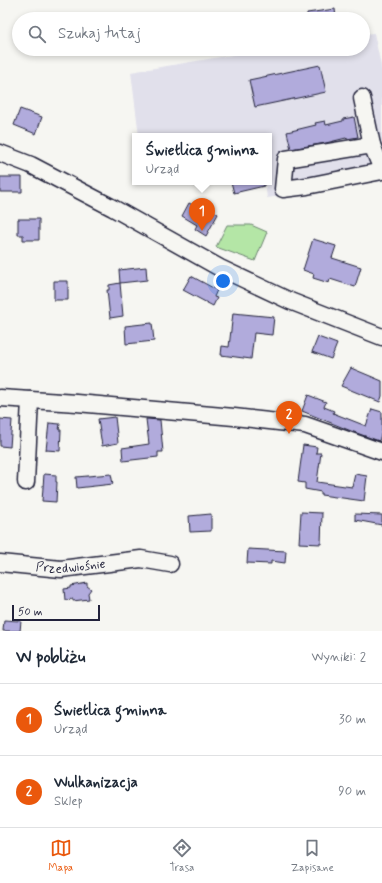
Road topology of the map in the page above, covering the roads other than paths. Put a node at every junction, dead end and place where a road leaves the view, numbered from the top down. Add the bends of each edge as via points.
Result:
1 (362, 98) dead end
2 (372, 145) junction
3 (0, 153) edge
4 (382, 171) edge
5 (382, 337) edge
6 (0, 398) edge
7 (30, 400) junction
8 (382, 452) edge
9 (26, 482) dead end
10 (0, 564) edge
11 (170, 564) dead end

1 - 2 street
2 - 4 street
2 - 4 street via 286,159 283,189
3 - 5 street via 31,165 220,268 290,301
6 - 7 street
7 - 8 street via 218,415 305,425
7 - 9 street
10 - 11 street, Przedwiośnie via 61,569 141,559

